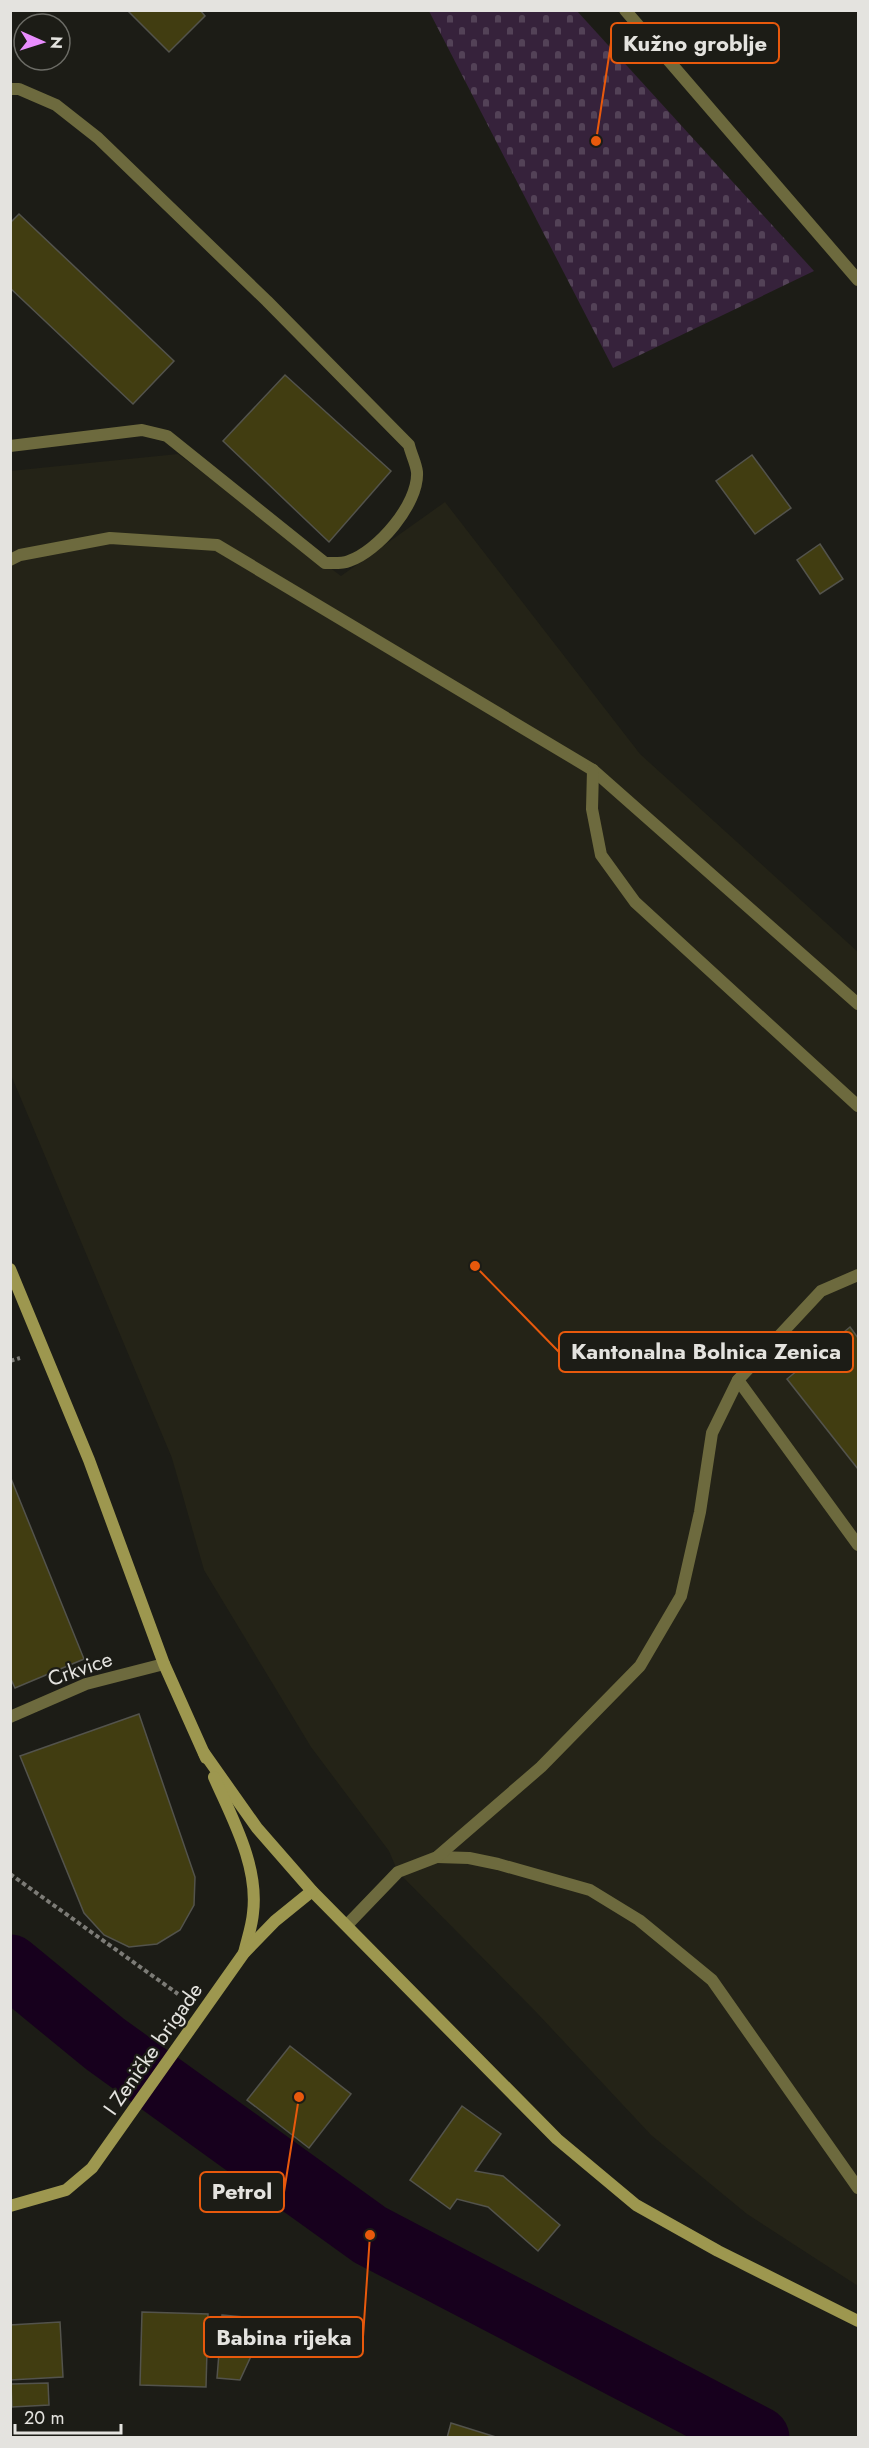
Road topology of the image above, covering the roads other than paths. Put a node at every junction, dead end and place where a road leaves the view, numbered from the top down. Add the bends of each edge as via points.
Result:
1 (625, 10) edge
2 (10, 89) edge
3 (858, 280) edge
4 (10, 446) edge
5 (10, 560) edge
6 (593, 770) junction
7 (858, 1004) edge
8 (858, 1106) edge
9 (10, 1269) edge
10 (858, 1275) edge
11 (738, 1380) junction
12 (858, 1545) edge
13 (164, 1664) junction
14 (10, 1717) edge
15 (204, 1753) junction
16 (437, 1857) junction
17 (312, 1891) junction
18 (347, 1925) junction
19 (244, 1953) junction
20 (858, 2188) edge
21 (10, 2206) edge
22 (858, 2321) edge

1 - 3 street
2 - 4 street via 56,105 98,138 409,445 417,473 411,500 380,539 348,562 325,563 167,436 142,430
5 - 6 street via 110,538 217,545
6 - 7 street
6 - 8 street via 592,809 601,855 635,902
9 - 13 main road via 89,1460
10 - 11 street via 821,1292
11 - 12 street
11 - 16 street via 712,1433 681,1596 640,1666 541,1767
13 - 14 street, Crkvice via 86,1684
13 - 15 main road
15 - 17 main road via 257,1828
15 - 19 main road via 240,1837 254,1886 254,1913
16 - 18 street via 398,1872
16 - 20 street via 498,1864 590,1890 639,1920 712,1980
17 - 18 main road
17 - 19 main road, I Zeničke brigade via 275,1920
18 - 22 main road via 557,2139 636,2205
19 - 21 main road, I Zeničke brigade via 92,2168 66,2190

